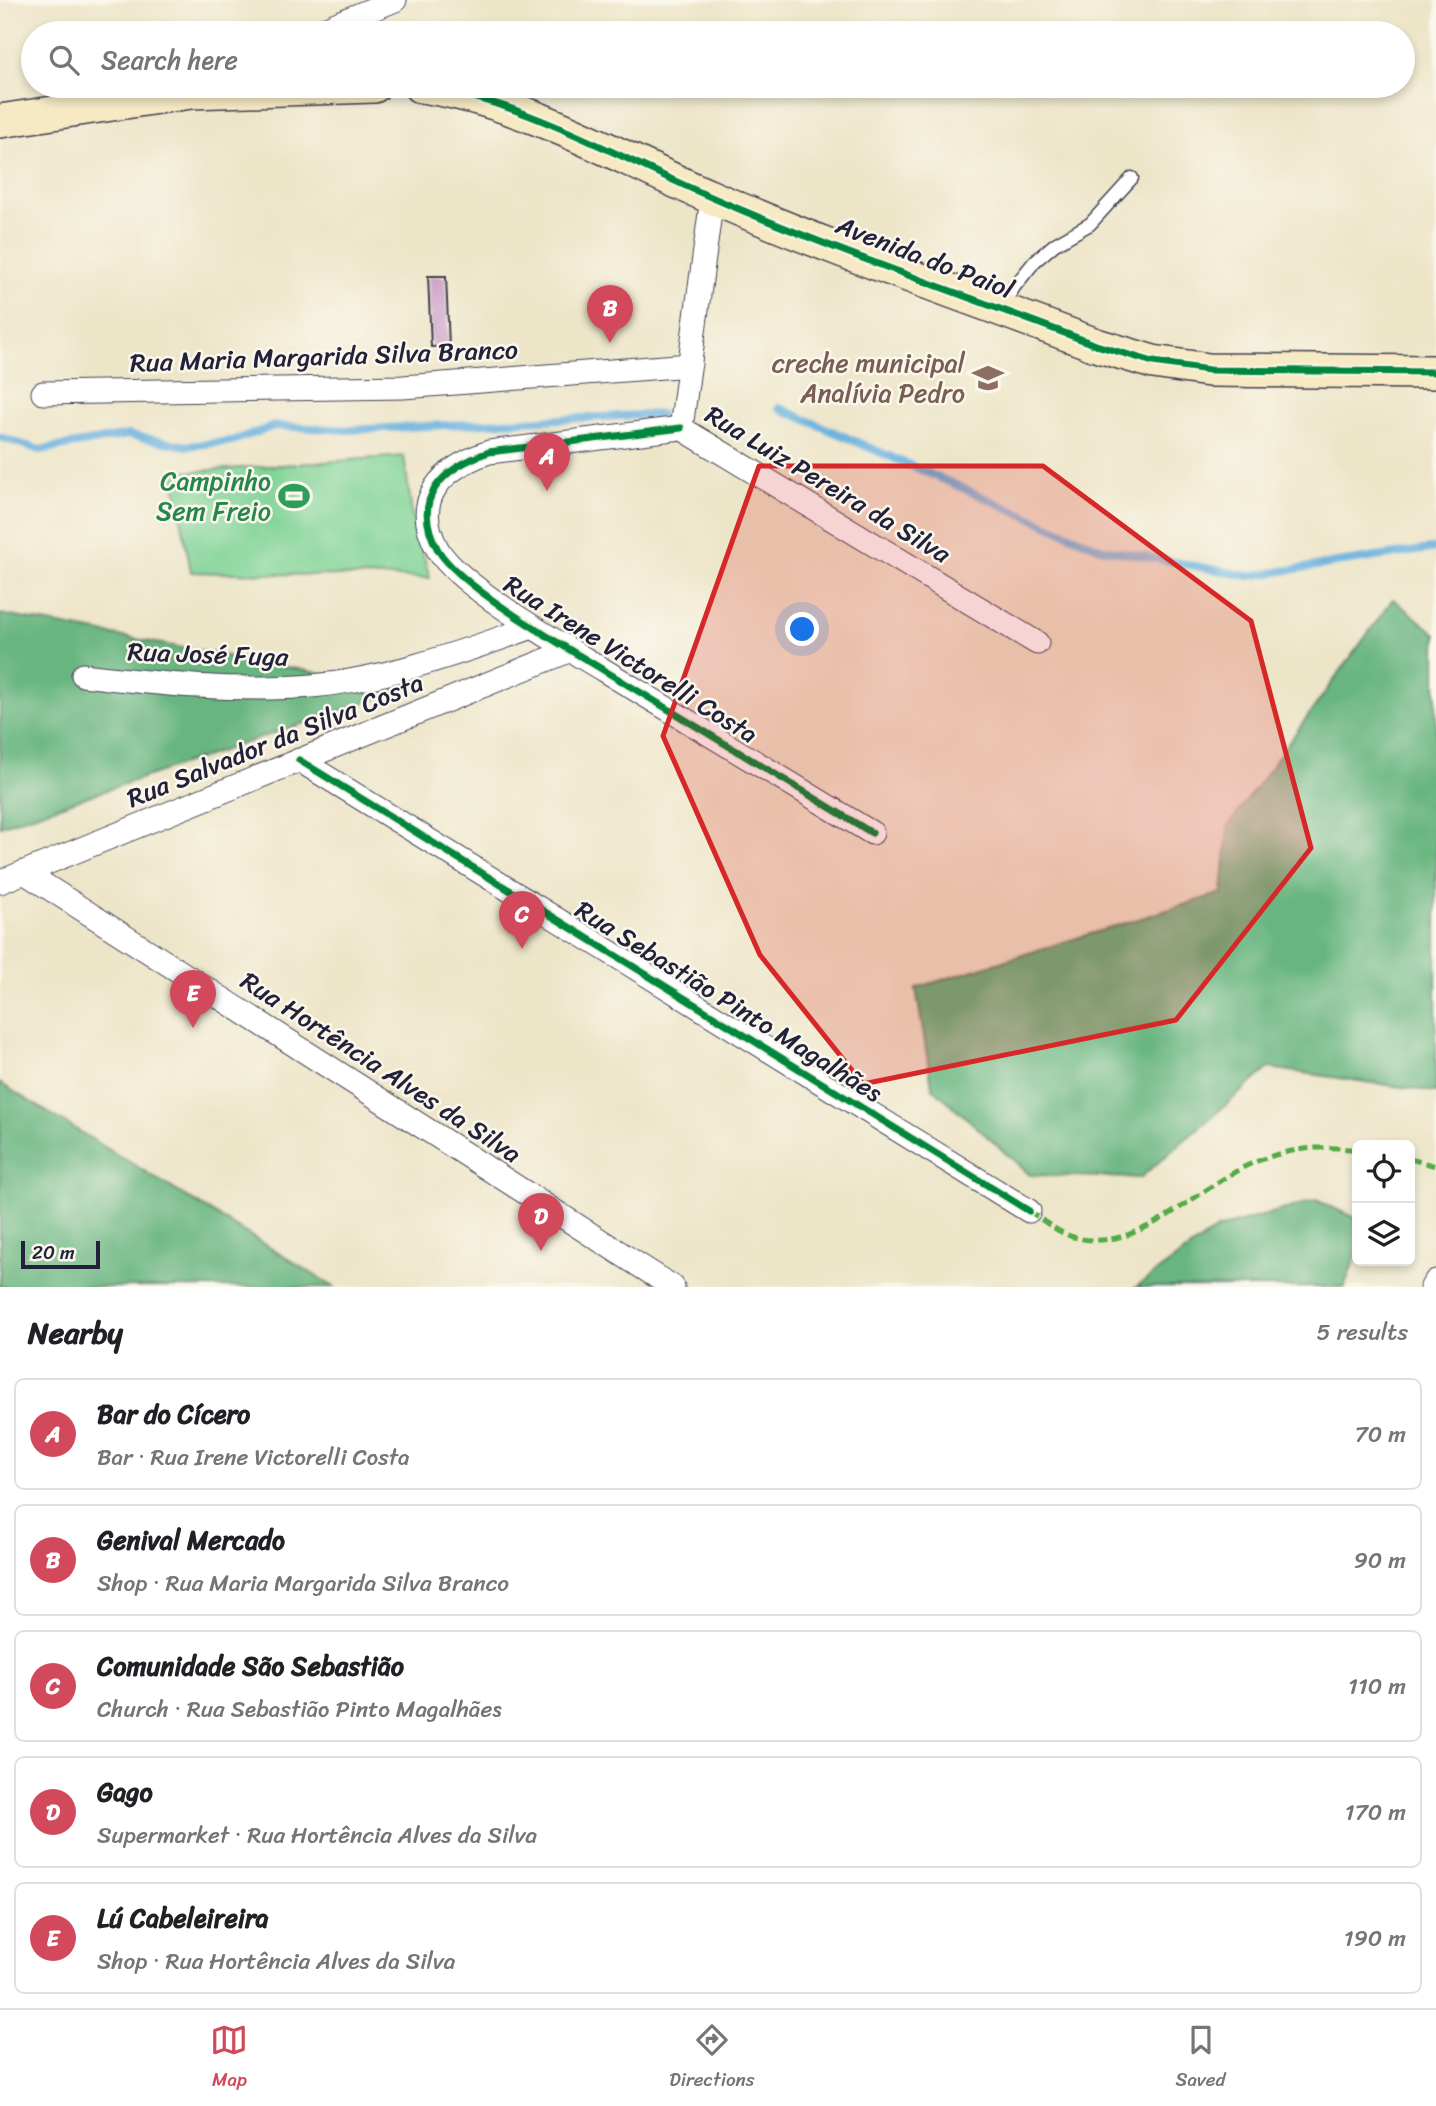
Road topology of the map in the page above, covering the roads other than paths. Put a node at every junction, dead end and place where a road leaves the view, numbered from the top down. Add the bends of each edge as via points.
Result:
1 (395, 0) edge
2 (343, 21) edge
3 (142, 98) edge
4 (479, 98) edge
5 (0, 121) edge
6 (1132, 178) dead end
7 (712, 198) junction
8 (1002, 309) junction
9 (690, 365) junction
10 (1436, 372) edge
11 (43, 393) dead end
12 (681, 428) junction
13 (533, 627) junction
14 (1037, 643) dead end
15 (571, 650) junction
16 (83, 675) dead end
17 (299, 760) junction
18 (872, 833) dead end
19 (24, 872) junction
20 (0, 882) edge
21 (1028, 1211) dead end
22 (1436, 1281) edge
23 (673, 1287) edge
24 (1432, 1287) edge

1 - 2 street
3 - 5 street
4 - 7 street, Avenida do Paiol
6 - 8 lane via 1090,224 1055,243 1035,261
7 - 8 street, Avenida do Paiol
7 - 9 street, Rua Luiz Pereira da Silva
8 - 10 street, Avenida do Paiol via 1153,362 1209,370
9 - 11 street, Rua Maria Margarida Silva Branco via 403,387
9 - 12 street, Rua Luiz Pereira da Silva
12 - 13 street, Rua Irene Victorelli Costa via 489,452 463,461 445,474 430,494 428,519 440,552 454,569
12 - 14 street, Rua Luiz Pereira da Silva
13 - 15 street, Rua Irene Victorelli Costa
13 - 16 street, Rua José Fuga via 426,665 314,685 230,688
15 - 17 street, Rua Salvador da Silva Costa
15 - 18 street, Rua Irene Victorelli Costa
17 - 19 street, Rua Salvador da Silva Costa
17 - 21 street, Rua Sebastião Pinto Magalhães
19 - 20 street, Rua Salvador da Silva Costa
19 - 23 street, Rua Hortência Alves da Silva
22 - 24 street

